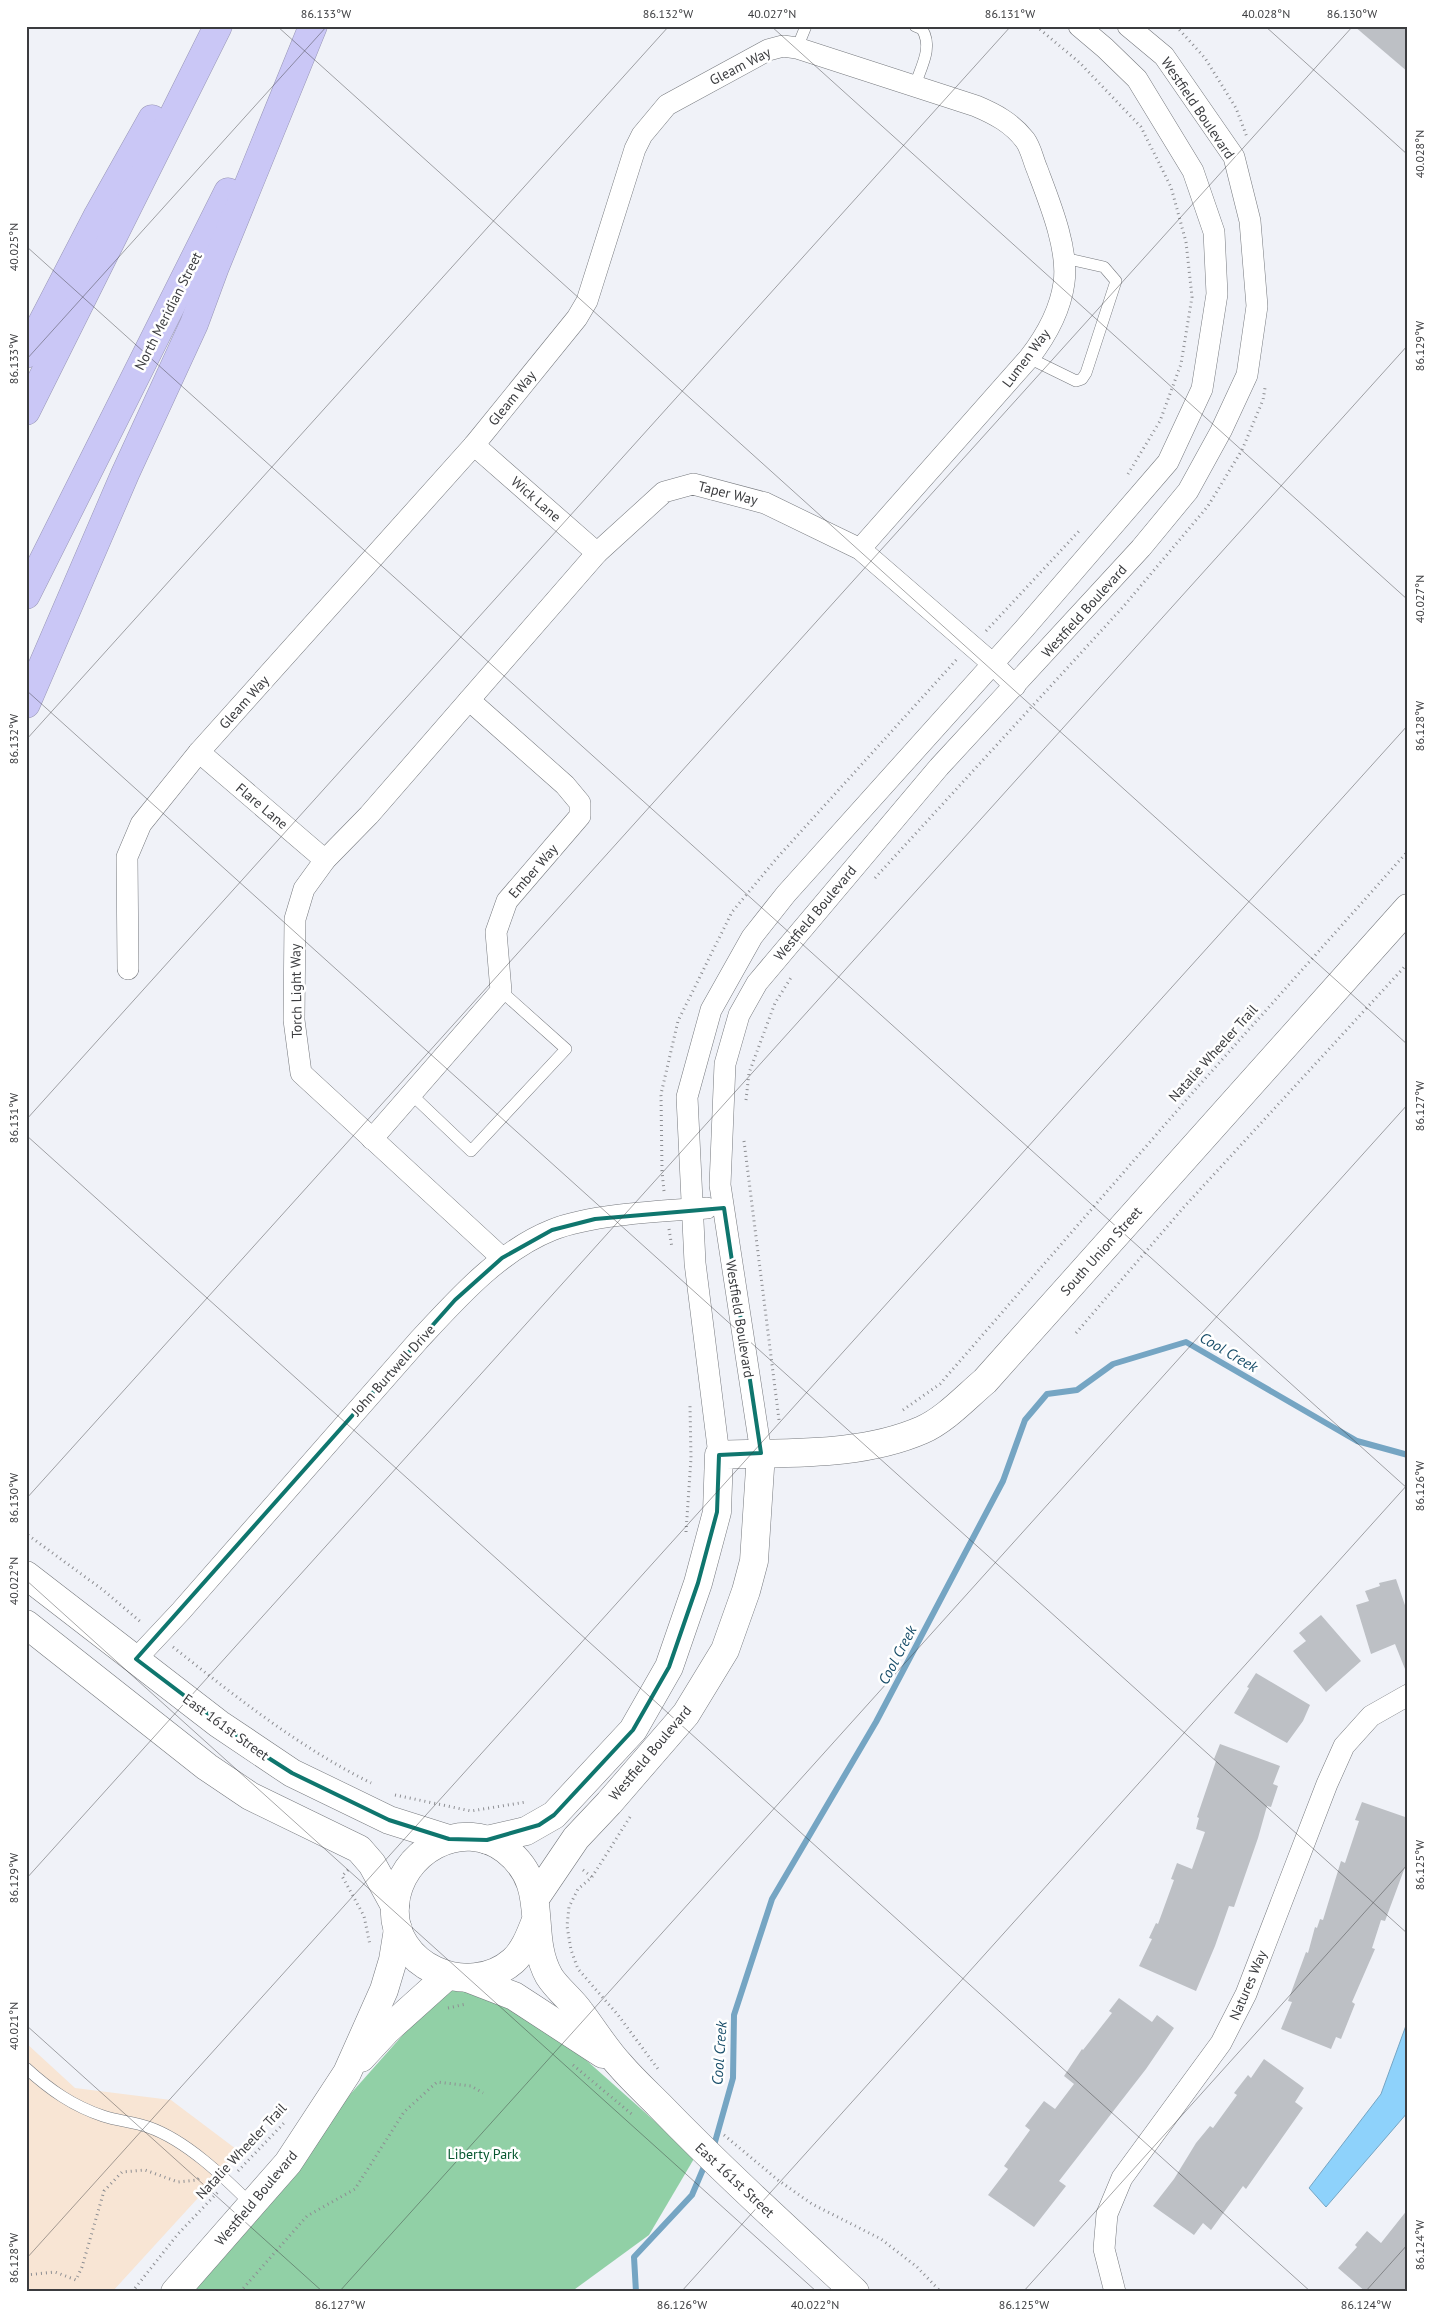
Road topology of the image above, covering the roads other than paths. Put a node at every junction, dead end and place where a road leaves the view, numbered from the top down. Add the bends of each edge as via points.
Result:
1 (205, 26) edge
2 (218, 26) edge
3 (312, 26) edge
4 (806, 26) edge
5 (914, 26) edge
6 (1079, 26) edge
7 (1128, 26) edge
8 (797, 48) junction
9 (916, 85) junction
10 (1013, 126) joint
11 (1064, 258) junction
12 (26, 354) edge
13 (1029, 358) junction
14 (26, 410) edge
15 (474, 445) junction
16 (860, 549) junction
17 (597, 553) junction
18 (26, 595) edge
19 (993, 664) junction
20 (1015, 686) junction
21 (469, 700) junction
22 (26, 704) edge
23 (199, 752) junction
24 (325, 860) junction
25 (1404, 919) edge
26 (128, 969) dead end
27 (501, 991) junction
28 (411, 1094) junction
29 (372, 1139) junction
30 (724, 1208) junction
31 (692, 1209) junction
32 (502, 1258) junction
33 (770, 1453) junction
34 (719, 1455) junction
35 (26, 1575) edge
36 (26, 1624) edge
37 (136, 1659) junction
38 (1408, 1695) edge
39 (449, 1839) junction
40 (487, 1840) junction
41 (536, 1909) junction
42 (396, 1918) junction
43 (464, 1986) junction
44 (619, 2064) junction
45 (26, 2068) edge
46 (347, 2073) junction
47 (252, 2205) junction
48 (1108, 2289) edge
49 (175, 2292) edge
50 (855, 2292) edge

1 - 12 highway via 98,215
2 - 14 highway
3 - 18 highway, North Meridian Street
3 - 22 highway via 194,324
4 - 8 lane
5 - 9 lane via 922,28 928,47
6 - 19 street, Westfield Boulevard via 1137,79 1193,171 1214,232 1218,294 1202,389 1168,462
7 - 20 street, Westfield Boulevard via 1164,56 1234,157 1250,221 1257,306 1247,375 1188,491
8 - 9 street, Gleam Way
8 - 15 street, Gleam Way via 784,46 768,50 667,104 653,119 635,149 587,301 577,318
9 - 10 street, Gleam Way via 998,115
10 - 11 street, Lumen Way via 1030,150
11 - 13 street, Lumen Way via 1064,283 1058,308 1047,334
11 - 13 lane via 1104,267 1116,281 1086,373 1076,381
13 - 16 street, Lumen Way
15 - 17 street, Wick Lane
15 - 23 street, Gleam Way
16 - 17 street, Taper Way via 765,503 693,484 664,492
16 - 19 street, Taper Way
17 - 21 street, Taper Way
19 - 20 street, Taper Way
19 - 31 street, Westfield Boulevard via 786,894 752,937 711,1010 687,1097
20 - 30 street, Westfield Boulevard via 939,766 756,983 739,1015 725,1064 720,1185
21 - 24 street, Torch Light Way via 369,815
21 - 27 street, Ember Way via 565,785 580,803 580,816 507,901 496,932
23 - 24 street, Flare Lane
23 - 26 street, Gleam Way via 141,824 126,857
24 - 29 street, Torch Light Way via 304,889 295,919 294,1020 300,1073
25 - 33 street, South Union Street via 985,1381 924,1430 883,1443
27 - 28 street
27 - 28 lane via 566,1049 471,1151
28 - 29 street
29 - 32 street, Torch Light Way
30 - 31 street, John Burtwell Drive
30 - 33 street, Westfield Boulevard
31 - 32 street, John Burtwell Drive via 596,1219 552,1230
31 - 34 street, Westfield Boulevard via 695,1263
32 - 37 street, John Burtwell Drive via 455,1300
33 - 34 street, South Union Street
33 - 41 street, Westfield Boulevard via 754,1561 725,1650 686,1714 576,1838
34 - 40 street, Westfield Boulevard via 717,1512 698,1583 669,1667 633,1730 554,1815 526,1831
35 - 37 street, East 161st Street
36 - 42 street via 207,1768 250,1796 359,1849 372,1864
37 - 39 street, East 161st Street via 219,1724 292,1773 389,1820
38 - 48 street, Natures Way via 1371,1716 1344,1746 1246,1994 1226,2035 1122,2178 1107,2214 1104,2249
39 - 40 street
39 - 42 street via 428,1848 410,1863 399,1884
40 - 41 street via 505,1849 519,1862 530,1878
41 - 43 street via 528,1943 513,1961
41 - 44 street, East 161st Street via 543,1962 550,1977
42 - 43 street via 409,1950 426,1967
42 - 46 street, Westfield Boulevard via 393,1960 384,1990
43 - 44 street, East 161st Street via 514,1996
43 - 46 street, Westfield Boulevard via 387,2030
44 - 50 street, East 161st Street via 693,2140
45 - 47 lane via 52,2092 76,2105 104,2117 149,2127 181,2144 228,2181
46 - 47 street, Westfield Boulevard via 288,2163
47 - 49 street, Westfield Boulevard

